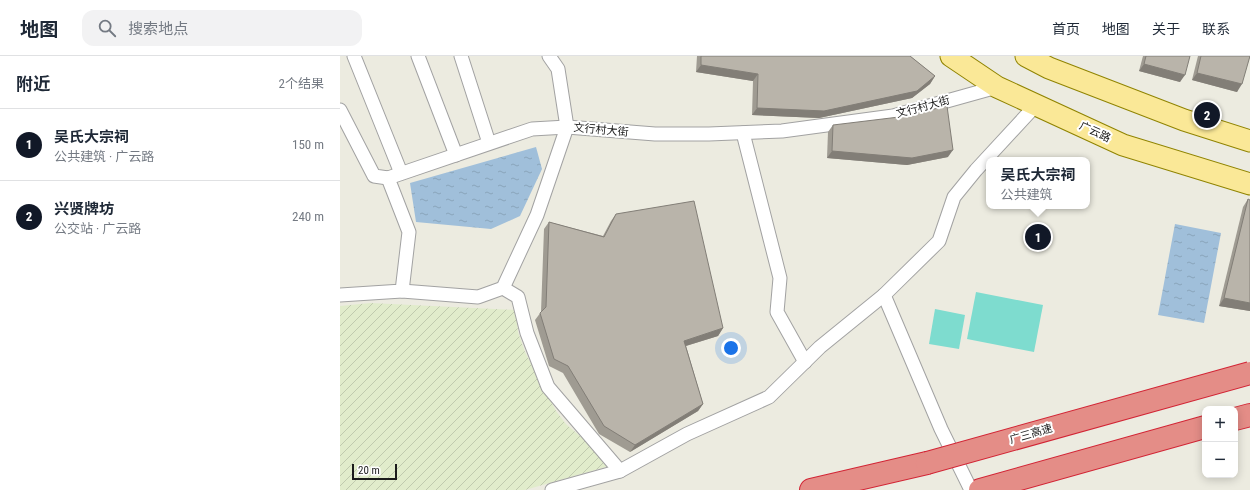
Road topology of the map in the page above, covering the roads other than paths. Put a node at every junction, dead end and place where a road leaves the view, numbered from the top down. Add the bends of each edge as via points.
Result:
1 (354, 56) edge
2 (418, 56) edge
3 (461, 56) edge
4 (549, 56) edge
5 (951, 56) edge
6 (1026, 56) edge
7 (997, 87) junction
8 (1036, 105) junction
9 (340, 110) edge
10 (567, 127) junction
11 (743, 133) junction
12 (1250, 140) edge
13 (489, 143) junction
14 (456, 155) junction
15 (988, 157) edge
16 (986, 159) edge
17 (401, 173) junction
18 (388, 178) junction
19 (1250, 184) edge
20 (503, 288) junction
21 (402, 291) junction
22 (340, 295) edge
23 (884, 295) junction
24 (805, 362) junction
25 (1250, 373) edge
26 (1250, 415) edge
27 (1238, 418) edge
28 (1202, 428) edge
29 (620, 471) junction
30 (552, 490) edge
31 (811, 490) edge
32 (970, 490) edge
33 (980, 490) edge

1 - 17 street
2 - 14 street
3 - 13 street
4 - 10 street via 558,69
5 - 7 main road, 广云路
6 - 12 main road via 1049,68 1184,120
7 - 8 main road, 广云路
7 - 11 street, 文行村大街 via 893,116 782,131
8 - 15 street
8 - 19 main road, 广云路 via 1123,145
9 - 18 street via 374,176
10 - 11 street, 文行村大街 via 655,134
10 - 13 street, 文行村大街 via 532,129
10 - 20 street via 538,215
11 - 24 street via 780,278 777,312
13 - 14 street, 文行村大街
14 - 17 street, 文行村大街
16 - 23 street via 954,197 939,241
17 - 18 street, 文行村大街
18 - 21 street via 409,232
20 - 21 street via 478,297
20 - 29 street via 518,297 527,333 548,387
21 - 22 street
23 - 24 street
23 - 32 street
24 - 29 street via 769,397 686,434
25 - 31 highway, 广三高速, bridge via 927,463
26 - 27 highway
28 - 33 highway
29 - 30 street

